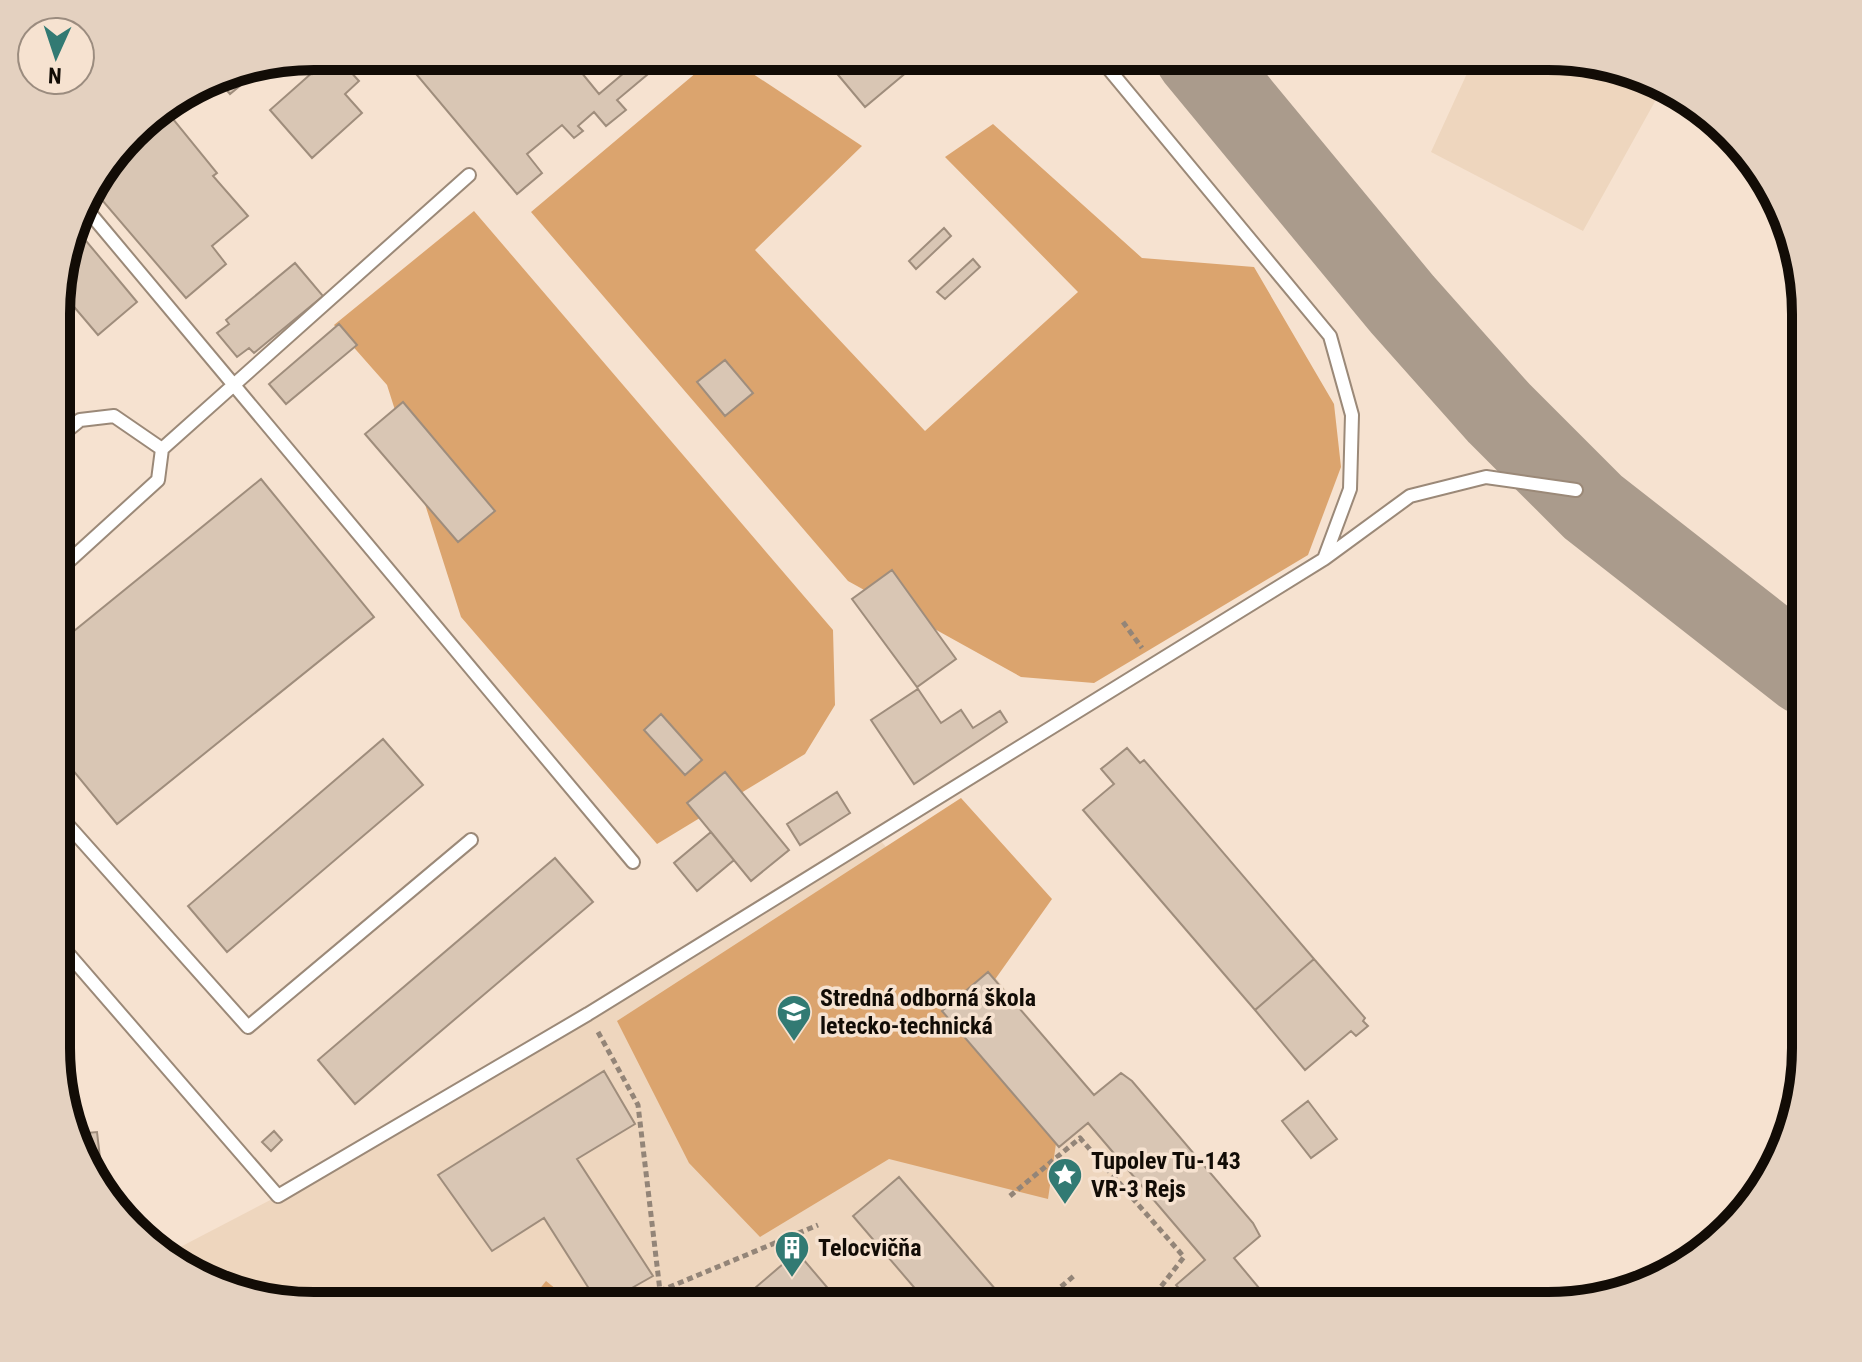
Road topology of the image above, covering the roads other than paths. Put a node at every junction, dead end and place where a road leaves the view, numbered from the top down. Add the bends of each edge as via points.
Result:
1 (1110, 71) edge
2 (469, 175) dead end
3 (92, 215) edge
4 (234, 387) junction
5 (70, 428) edge
6 (162, 449) junction
7 (1576, 490) dead end
8 (1324, 559) junction
9 (70, 560) edge
10 (71, 828) edge
11 (471, 840) dead end
12 (633, 862) dead end
13 (71, 957) edge

1 - 8 lane via 1330,336 1352,415 1350,489
2 - 4 lane
3 - 4 lane
4 - 6 lane
4 - 12 lane
5 - 6 lane via 80,420 114,416
6 - 9 lane via 158,480
7 - 8 lane via 1486,477 1410,496
8 - 13 lane via 588,1014 278,1196
10 - 11 lane via 248,1027

